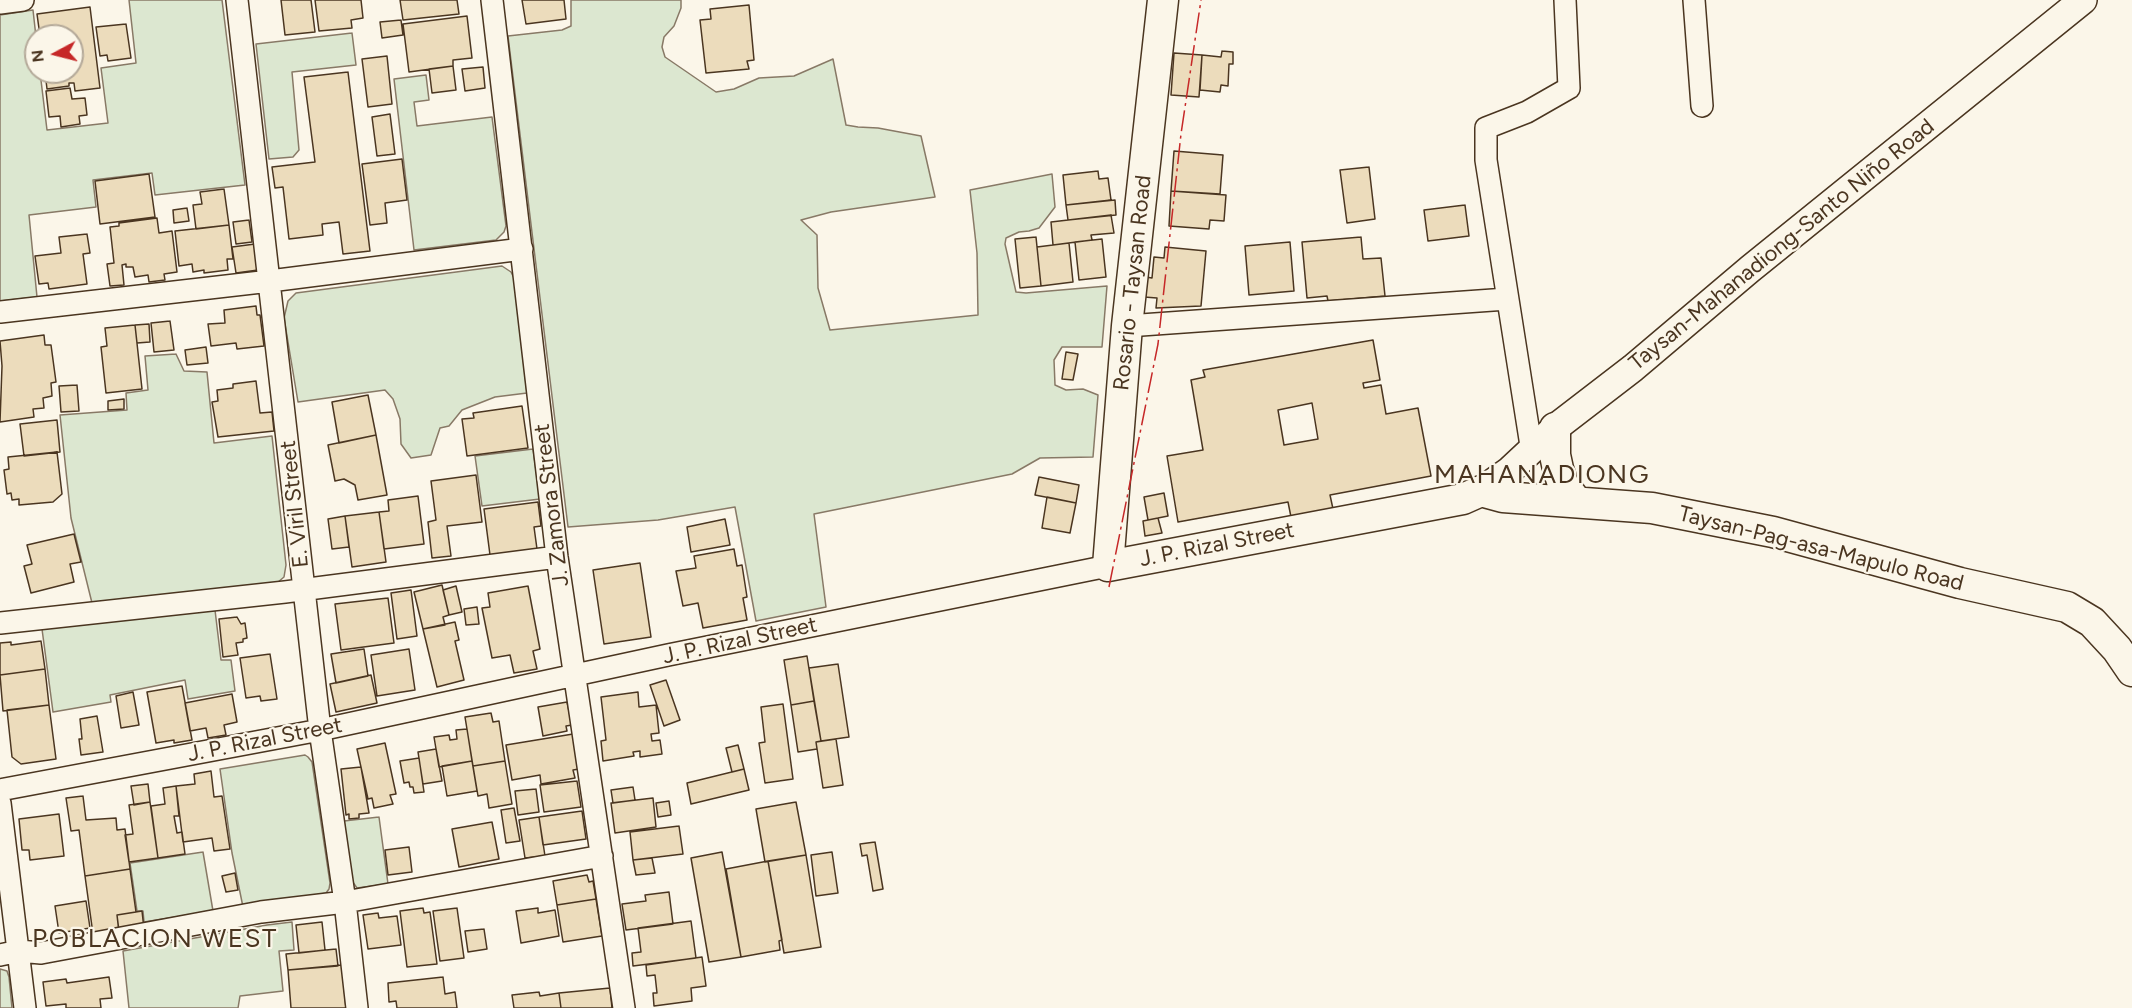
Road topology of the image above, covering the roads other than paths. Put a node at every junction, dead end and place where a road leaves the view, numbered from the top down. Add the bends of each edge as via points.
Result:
1 (23, 0) edge
2 (237, 0) edge
3 (492, 0) edge
4 (1163, 0) edge
5 (1565, 0) edge
6 (1694, 0) edge
7 (2083, 0) edge
8 (0, 3) edge
9 (1702, 106) dead end
10 (522, 249) junction
11 (270, 281) junction
12 (1507, 299) junction
13 (0, 312) edge
14 (1127, 326) junction
15 (1555, 428) junction
16 (1532, 452) junction
17 (1481, 492) junction
18 (1576, 501) junction
19 (557, 557) junction
20 (1108, 566) junction
21 (305, 590) junction
22 (0, 623) edge
23 (2132, 671) edge
24 (574, 676) junction
25 (320, 730) junction
26 (0, 790) edge
27 (0, 803) edge
28 (602, 856) junction
29 (345, 902) junction
30 (9, 953) edge
31 (25, 1008) edge
32 (357, 1008) edge
33 (624, 1008) edge

1 - 8 street
2 - 11 street, E. Viril Street
3 - 10 street, J. Zamora Street
4 - 14 main road, Rosario - Taysan Road
5 - 12 street via 1569,88 1527,112 1486,128 1486,160
6 - 9 street
7 - 15 street, Taysan-Mahanadiong-Santo Niño Road
10 - 11 street
10 - 19 street, J. Zamora Street
11 - 13 street
11 - 21 street, E. Viril Street
12 - 14 street
12 - 16 street
14 - 20 main road, Rosario - Taysan Road
15 - 16 street, Taysan-Mahanadiong-Santo Niño Road
15 - 18 main road via 1558,469
16 - 17 street, Taysan-Mahanadiong-Santo Niño Road
17 - 18 main road, Taysan-Pag-asa-Mapulo Road
17 - 20 main road, J. P. Rizal Street via 1463,499
18 - 23 main road, Taysan-Pag-asa-Mapulo Road via 1652,508 1773,532 1960,583 2067,607 2092,622
19 - 21 street
19 - 24 street, J. Zamora Street
20 - 24 street, J. P. Rizal Street
21 - 22 street
21 - 25 street, E. Viril Street
24 - 25 street, J. P. Rizal Street
24 - 28 street, J. Zamora Street
25 - 26 street, J. P. Rizal Street
25 - 29 street, E. Viril Street
27 - 30 street
28 - 29 street
28 - 33 street, J. Zamora Street
29 - 30 street via 261,912 41,952
29 - 32 street, E. Viril Street
30 - 31 street

